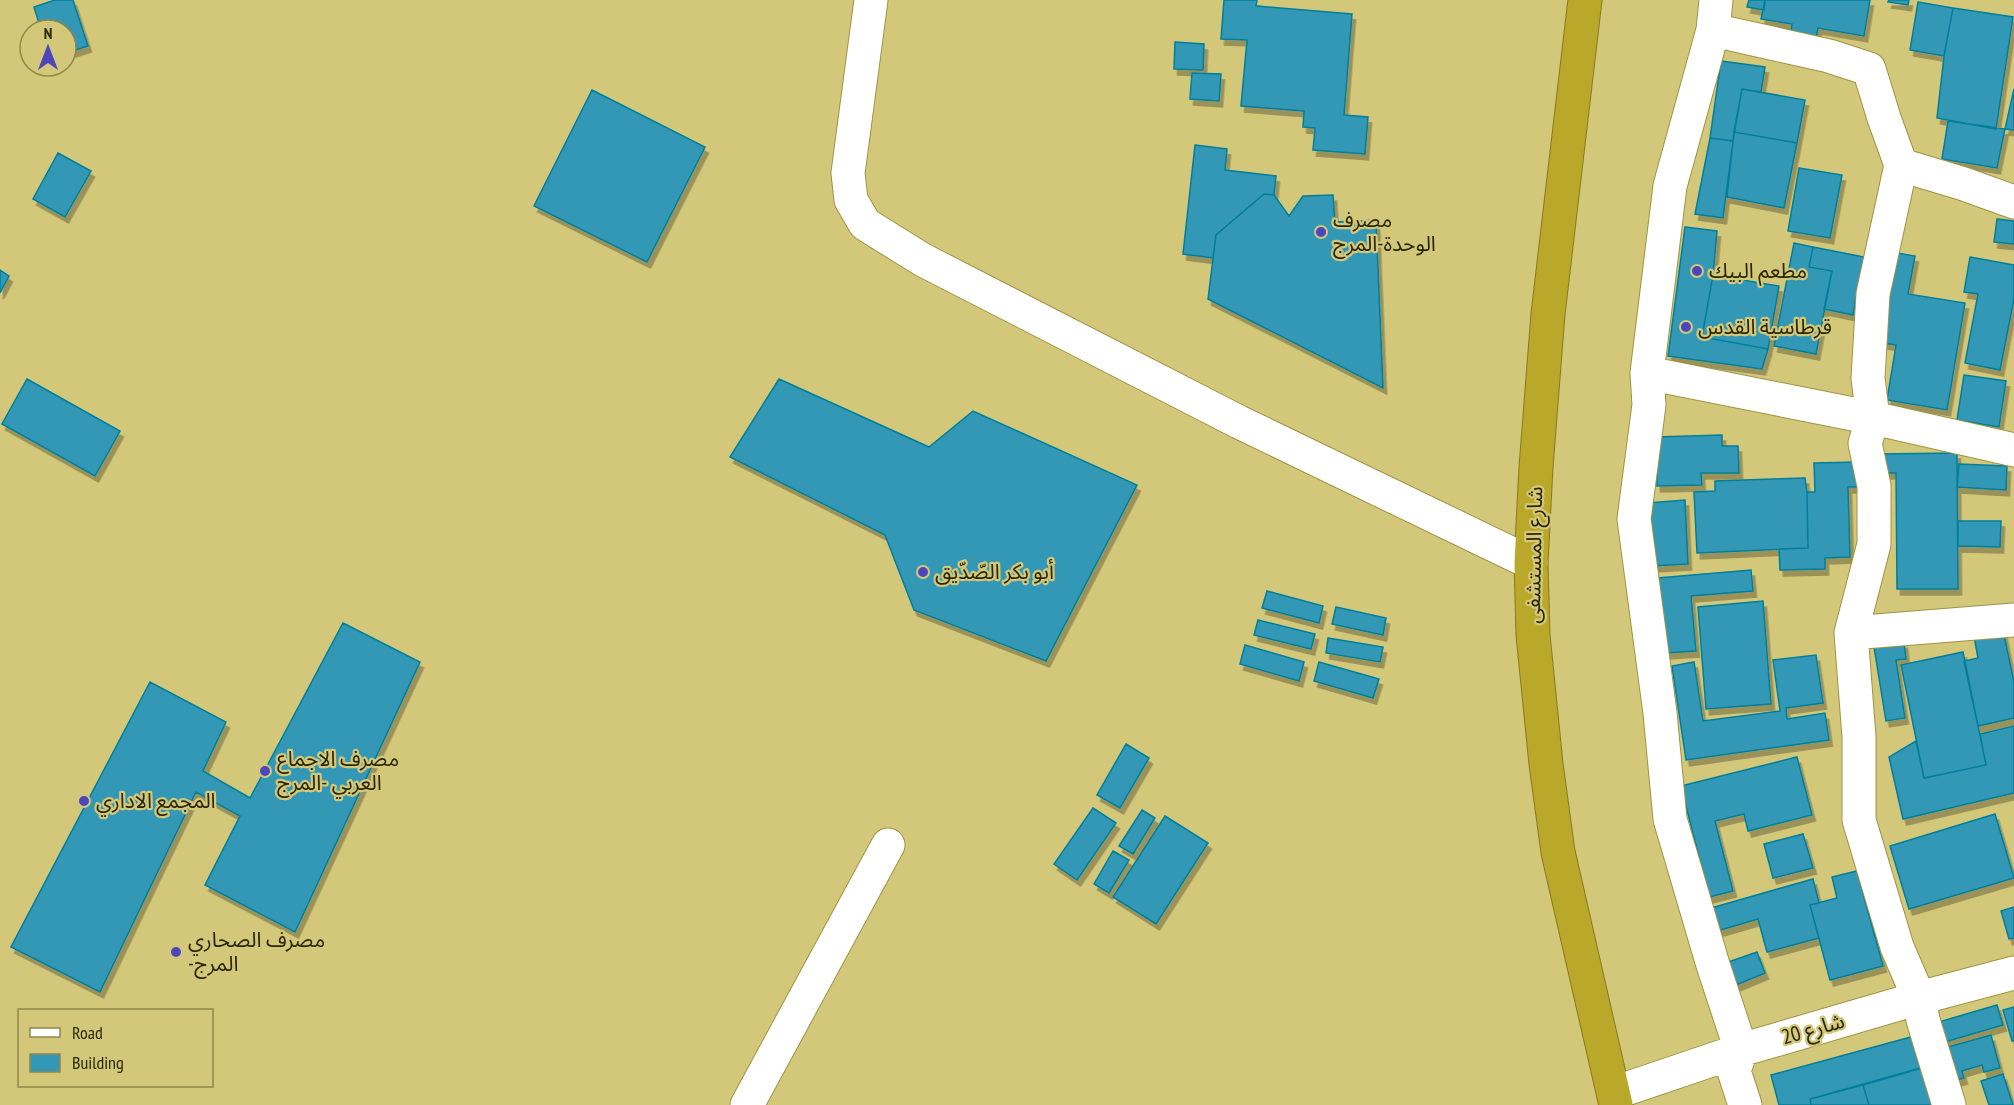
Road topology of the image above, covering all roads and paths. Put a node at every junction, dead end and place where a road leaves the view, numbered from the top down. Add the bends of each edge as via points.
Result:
1 (871, 0) edge
2 (1585, 0) edge
3 (1715, 15) edge
4 (1901, 165) junction
5 (2014, 202) edge
6 (1647, 373) junction
7 (1873, 418) junction
8 (2014, 450) edge
9 (1531, 563) junction
10 (2014, 620) edge
11 (1851, 633) junction
12 (888, 845) dead end
13 (2014, 973) edge
14 (1918, 998) junction
15 (1741, 1050) junction
16 (1615, 1099) edge
17 (747, 1105) edge
18 (1745, 1105) edge
19 (1949, 1105) edge

1 - 9 street via 848,173 850,200 865,224 923,260 1228,416
2 - 9 highway, شارع المستشفى via 1548,315
3 - 4 street via 1869,69
3 - 6 street via 1670,186
4 - 5 street
4 - 7 street via 1873,294 1868,378
6 - 7 street
6 - 15 street via 1649,405 1634,519 1670,819
7 - 8 street
7 - 11 street via 1865,442 1874,486 1874,544
9 - 16 highway, شارع المستشفى via 1534,647 1558,852
10 - 11 street
11 - 14 street via 1859,737 1859,820 1897,947
12 - 17 street
13 - 14 street, شارع 20
14 - 15 street, شارع 20
14 - 19 street
15 - 16 street, شارع 20
15 - 18 street via 1734,1071

